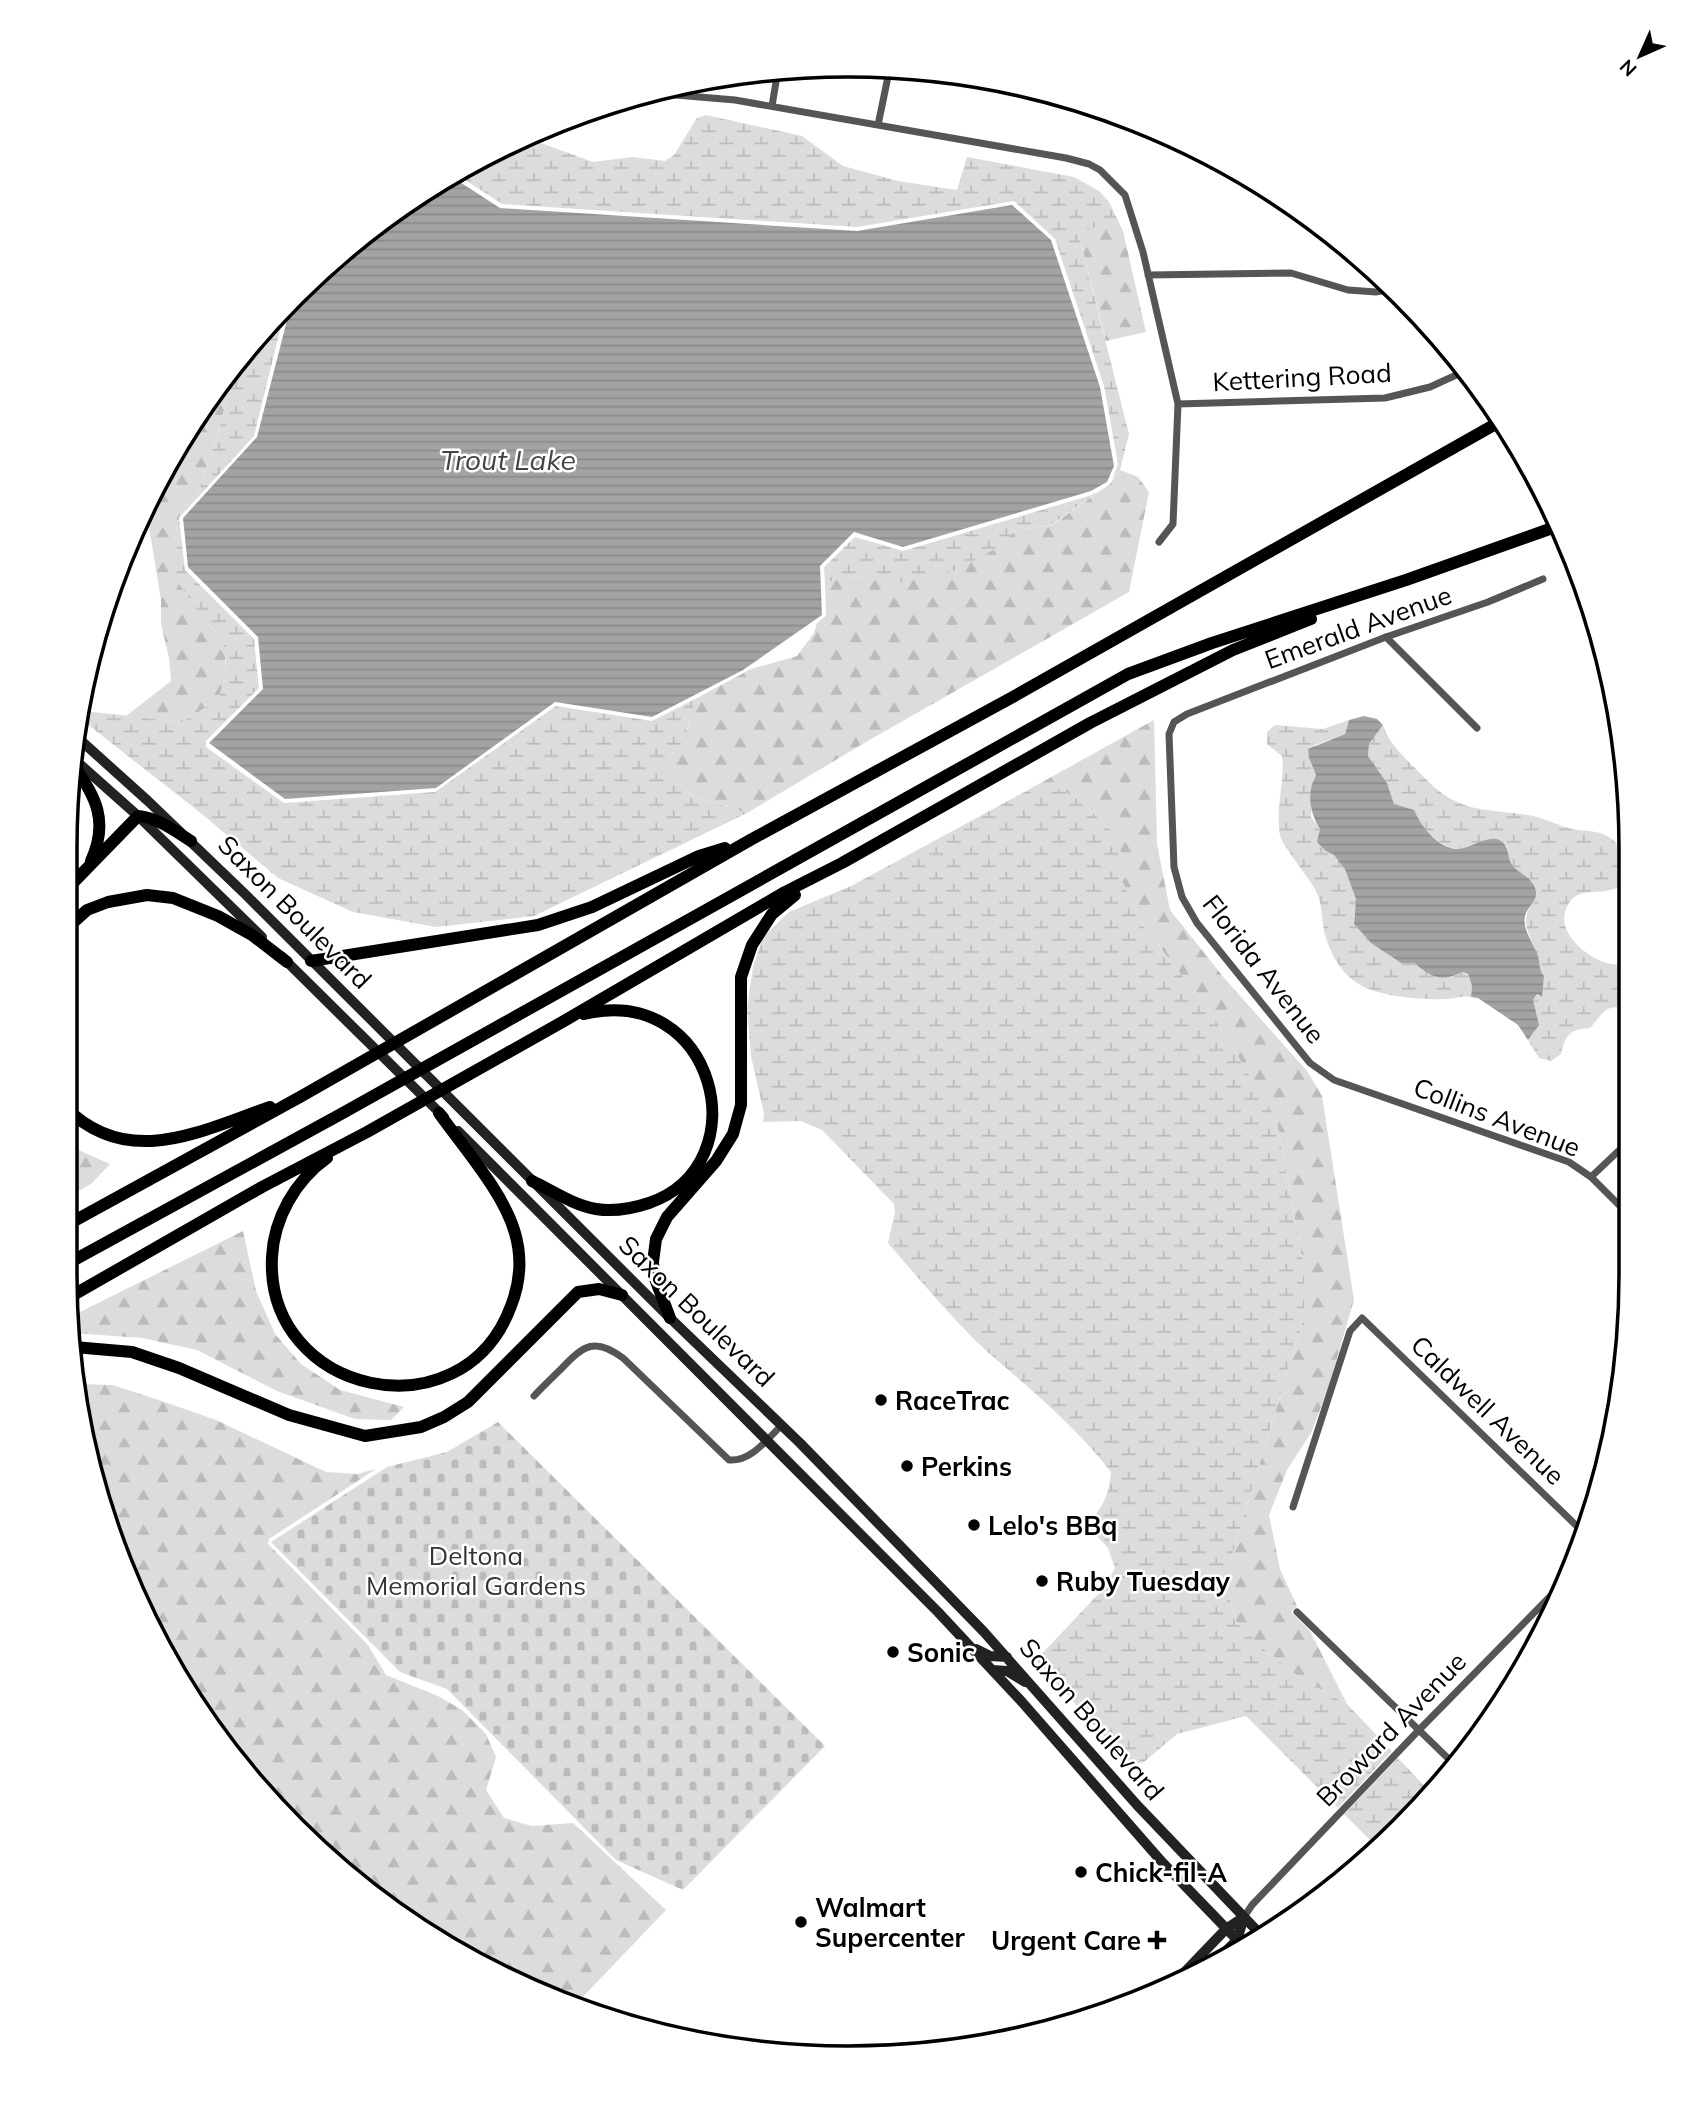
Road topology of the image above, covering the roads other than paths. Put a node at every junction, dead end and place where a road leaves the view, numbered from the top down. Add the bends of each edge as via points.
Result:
1 (888, 79) edge
2 (776, 81) edge
3 (682, 96) edge
4 (772, 106) junction
5 (878, 125) junction
6 (1149, 275) junction
7 (1380, 291) edge
8 (1457, 375) edge
9 (1178, 404) junction
10 (1493, 426) edge
11 (1549, 529) edge
12 (1160, 542) dead end
13 (1543, 579) dead end
14 (1406, 580) junction
15 (1386, 636) junction
16 (1186, 713) joint
17 (1477, 728) dead end
18 (85, 744) edge
19 (82, 766) edge
20 (81, 776) edge
21 (138, 816) junction
22 (752, 839) junction
23 (191, 841) junction
24 (842, 863) junction
25 (87, 868) junction
26 (77, 878) edge
27 (77, 919) edge
28 (311, 961) junction
29 (286, 962) junction
30 (564, 1021) junction
31 (1334, 1080) joint
32 (300, 1097) junction
33 (439, 1112) junction
34 (77, 1119) edge
35 (367, 1132) junction
36 (1619, 1150) edge
37 (1591, 1177) junction
38 (532, 1181) junction
39 (1619, 1205) edge
40 (77, 1219) edge
41 (77, 1258) edge
42 (78, 1292) edge
43 (622, 1295) junction
44 (670, 1318) junction
45 (81, 1348) edge
46 (534, 1396) dead end
47 (782, 1425) junction
48 (766, 1440) junction
49 (1293, 1507) dead end
50 (1577, 1526) edge
51 (1546, 1600) edge
52 (1297, 1612) dead end
53 (970, 1646) junction
54 (1007, 1657) junction
55 (993, 1670) junction
56 (1037, 1689) junction
57 (1418, 1731) junction
58 (1448, 1759) edge
59 (1244, 1917) junction
60 (1226, 1929) junction
61 (1255, 1929) edge
62 (1237, 1940) joint
63 (1192, 1964) edge

1 - 5 street
2 - 4 street
3 - 4 street
4 - 5 street
5 - 6 street via 1066,158 1100,170 1125,195
6 - 7 street via 1291,272 1348,290
6 - 9 street
8 - 9 street, Kettering Road via 1385,398
9 - 12 street via 1173,524
10 - 22 highway
11 - 14 highway
13 - 15 street, Emerald Avenue
14 - 24 highway via 1233,650 1090,723
14 - 41 highway via 1128,674
15 - 16 street, Emerald Avenue
15 - 17 street
16 - 31 street, Florida Avenue via 1174,722 1169,734 1174,867 1182,897 1197,923 1310,1062
18 - 23 main road, Saxon Boulevard
19 - 21 main road, Saxon Boulevard
20 - 25 highway via 98,805 99,837
21 - 23 highway via 162,823
21 - 25 highway
21 - 29 main road, Saxon Boulevard
22 - 28 highway via 699,856 592,907 538,925
22 - 32 highway
23 - 28 main road, Saxon Boulevard
24 - 30 highway
24 - 44 highway via 785,902 752,945 741,977 741,1105 733,1134 667,1217 656,1239 654,1276
25 - 26 highway
27 - 29 highway via 108,902 148,895 173,898 252,935
28 - 38 main road, Saxon Boulevard
29 - 33 main road, Saxon Boulevard
30 - 35 highway
30 - 38 highway via 594,1012 622,1011 647,1016 674,1030 705,1070 711,1096 710,1129 691,1173 667,1194 639,1206 595,1209
31 - 37 street, Collins Avenue via 1569,1162
32 - 34 highway via 175,1139 138,1143
32 - 40 highway
33 - 35 highway via 509,1216 519,1250 519,1272 508,1314 489,1343 467,1366 424,1384 379,1385 331,1368 292,1330 273,1284 274,1241 289,1199 324,1161
33 - 43 main road, Saxon Boulevard
35 - 42 highway via 262,1186
36 - 37 street
37 - 39 street, Collins Avenue
38 - 44 main road, Saxon Boulevard
43 - 45 highway via 599,1289 578,1292 468,1402 421,1427 365,1436 289,1415 132,1352
43 - 48 main road, Saxon Boulevard
44 - 47 main road, Saxon Boulevard
46 - 48 street via 576,1353 585,1346 598,1345 623,1358 729,1460 747,1458
47 - 48 street
47 - 54 main road, Saxon Boulevard
48 - 53 main road, Saxon Boulevard
49 - 50 street, Caldwell Avenue via 1350,1331 1362,1318
51 - 57 street, Broward Avenue
52 - 57 street
53 - 54 main road via 990,1656
53 - 55 main road, Saxon Boulevard
54 - 56 main road, Saxon Boulevard
55 - 56 main road via 1007,1671
55 - 60 main road, Saxon Boulevard
56 - 59 main road, Saxon Boulevard via 1137,1805
57 - 58 street
57 - 59 street, Broward Avenue
59 - 60 main road
59 - 61 main road, Saxon Boulevard
59 - 62 main road
60 - 62 main road, Saxon Boulevard
60 - 63 main road

